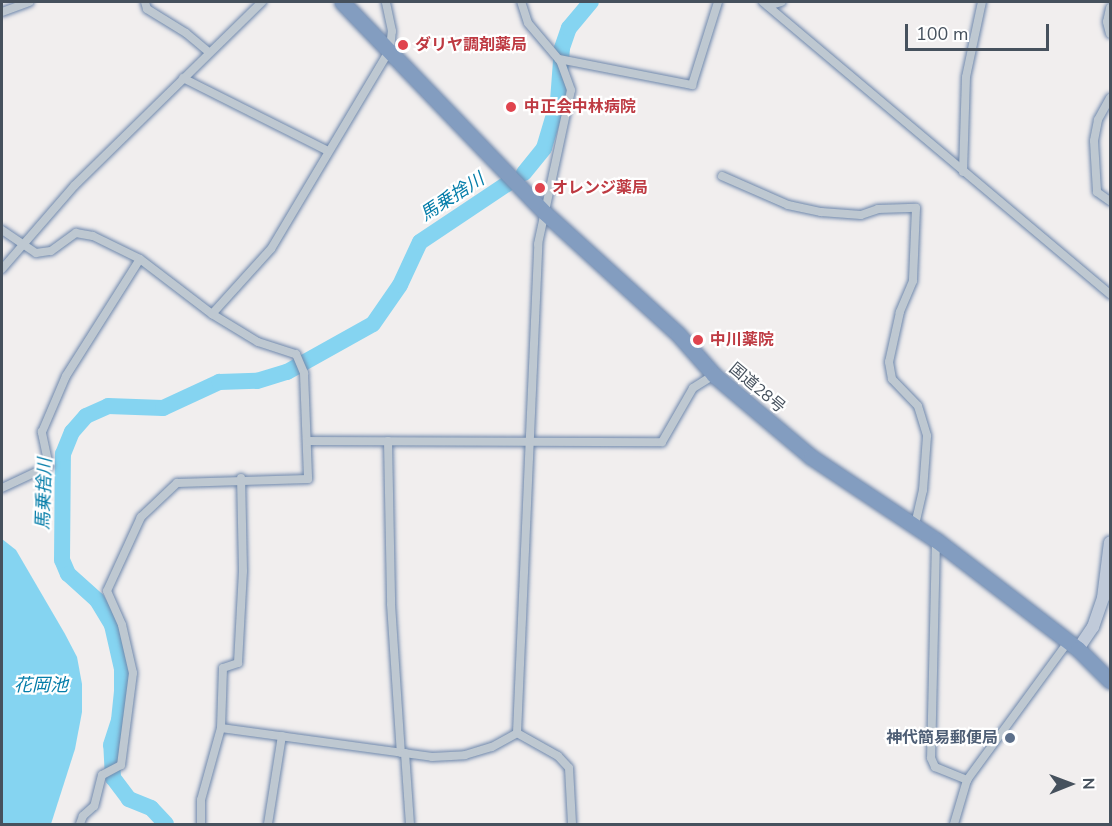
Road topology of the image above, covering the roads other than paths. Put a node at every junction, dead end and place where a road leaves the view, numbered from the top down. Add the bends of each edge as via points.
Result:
1 (28, 2) edge
2 (145, 2) edge
3 (262, 2) edge
4 (342, 2) edge
5 (386, 2) edge
6 (521, 2) edge
7 (718, 2) edge
8 (781, 2) edge
9 (982, 2) edge
10 (766, 4) edge
11 (4, 8) edge
12 (1110, 8) edge
13 (1110, 34) edge
14 (390, 49) junction
15 (209, 52) junction
16 (559, 59) junction
17 (183, 78) junction
18 (1110, 98) edge
19 (328, 151) junction
20 (963, 172) junction
21 (722, 176) dead end
22 (1110, 201) edge
23 (545, 213) junction
24 (2, 230) edge
25 (25, 243) junction
26 (140, 259) junction
27 (2, 269) edge
28 (1110, 294) edge
29 (212, 314) junction
30 (714, 375) junction
31 (529, 439) junction
32 (307, 441) junction
33 (388, 441) junction
34 (241, 478) junction
35 (2, 488) edge
36 (915, 526) junction
37 (936, 540) junction
38 (1110, 542) edge
39 (1106, 598) edge
40 (1073, 645) junction
41 (1110, 681) edge
42 (221, 728) junction
43 (517, 733) junction
44 (282, 736) junction
45 (403, 753) junction
46 (967, 780) junction
47 (80, 825) edge
48 (201, 825) edge
49 (268, 825) edge
50 (410, 825) edge
51 (572, 825) edge
52 (954, 825) edge

1 - 11 street
2 - 15 street via 147,9
3 - 15 street
4 - 14 highway, 国道28号
5 - 14 street via 392,31
6 - 16 street via 528,23
7 - 16 street via 692,85
8 - 10 street
9 - 20 street via 966,77
10 - 20 street
12 - 13 street
14 - 19 street
14 - 23 highway, 国道28号
15 - 17 street
16 - 23 street via 571,90
17 - 19 street
17 - 25 street via 75,185
18 - 22 street via 1098,120 1094,141 1097,192
19 - 29 street via 271,249
20 - 28 street
21 - 36 street via 788,205 821,212 861,215 878,209 916,208 915,273 894,332 889,362 892,380 918,406 927,436 923,490
23 - 30 highway, 国道28号 via 678,334
23 - 31 street via 538,244
24 - 25 street
25 - 26 street via 30,250 42,253 76,233 84,234
25 - 27 street
26 - 29 street
26 - 35 street via 66,376 42,432 49,466
29 - 32 street via 258,342 296,354 304,373
30 - 31 street via 693,388 662,442
30 - 36 highway, 国道28号 via 811,457
31 - 33 street
31 - 43 street
32 - 33 street
32 - 34 street via 308,479
33 - 45 street via 391,604
34 - 42 street via 243,571 238,663 223,668
34 - 47 street via 177,483 141,517 107,591 122,626 132,673 121,765 102,775 94,806
36 - 37 highway, 国道28号
37 - 40 highway, 国道28号
37 - 46 street via 931,758 934,767
38 - 39 street
39 - 40 street via 1093,627
40 - 41 highway, 国道28号
40 - 46 street
42 - 44 street
42 - 48 street via 201,800
43 - 45 street via 492,747 465,755
43 - 51 street via 558,756 569,768
44 - 45 street
44 - 49 street
45 - 50 street
46 - 52 street

